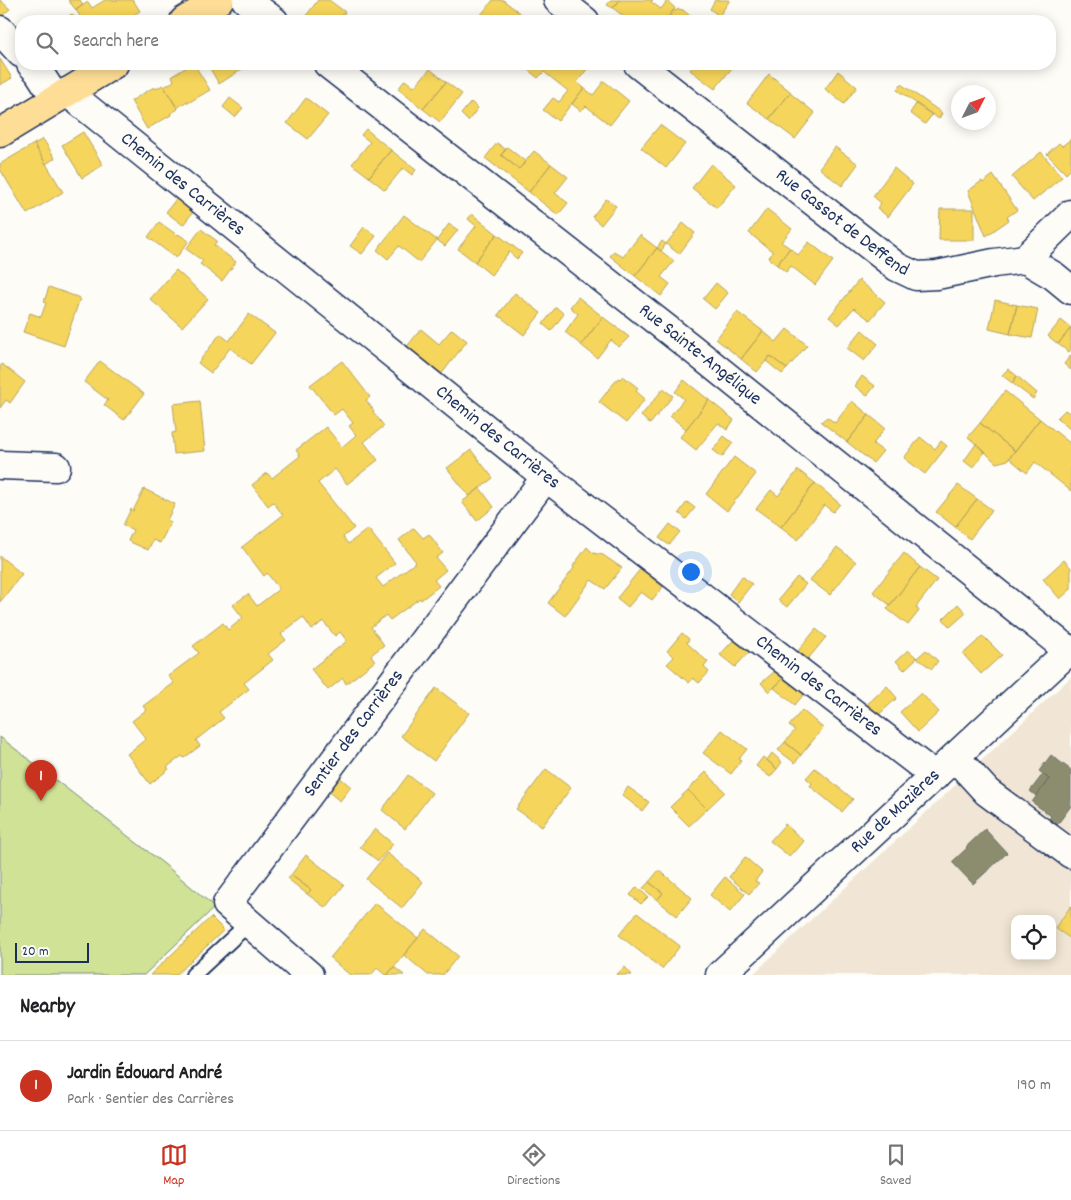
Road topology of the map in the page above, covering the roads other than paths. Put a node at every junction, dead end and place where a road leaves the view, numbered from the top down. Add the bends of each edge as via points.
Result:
1 (219, 0) edge
2 (246, 0) edge
3 (558, 0) edge
4 (194, 15) edge
5 (266, 15) edge
6 (577, 15) edge
7 (0, 30) edge
8 (15, 46) edge
9 (37, 70) edge
10 (104, 70) edge
11 (336, 70) edge
12 (646, 70) edge
13 (61, 96) junction
14 (0, 133) edge
15 (1071, 214) edge
16 (1025, 259) junction
17 (1071, 290) edge
18 (0, 465) edge
19 (56, 467) dead end
20 (546, 477) junction
21 (1070, 650) edge
22 (955, 757) junction
23 (935, 776) junction
24 (1071, 854) edge
25 (249, 923) junction
26 (193, 975) edge
27 (309, 975) edge
28 (720, 975) edge

1 - 4 main road
2 - 5 street
3 - 6 street
7 - 8 street
9 - 13 street, Chemin des Carrières
10 - 13 main road
11 - 21 street, Rue Sainte-Angélique
12 - 16 street, Rue Gassot de Deffend via 896,267 916,276 937,275
13 - 14 main road
13 - 20 street, Chemin des Carrières
15 - 16 street
16 - 17 street
18 - 19 street
20 - 23 street, Chemin des Carrières
20 - 25 street, Sentier des Carrières via 227,904
21 - 22 street, Rue de Mazières
22 - 23 street, Rue de Mazières
22 - 24 street via 987,792
23 - 28 street, Rue de Mazières
25 - 26 lane
25 - 27 street, Sentier des Carrières

